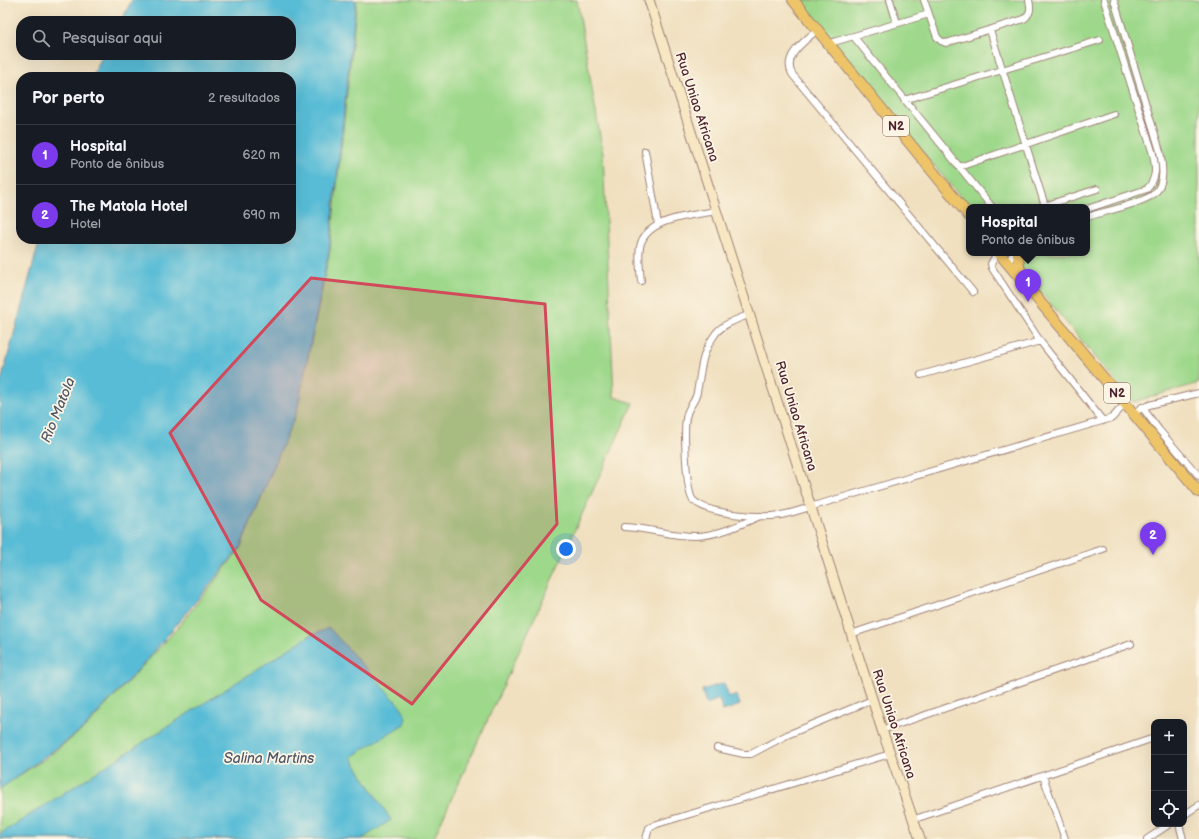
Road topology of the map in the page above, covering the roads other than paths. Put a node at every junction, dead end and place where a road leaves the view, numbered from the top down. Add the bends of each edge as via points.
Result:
1 (649, 0) edge
2 (793, 0) edge
3 (890, 0) edge
4 (924, 0) edge
5 (1029, 0) edge
6 (1104, 0) edge
7 (1114, 0) edge
8 (929, 14) junction
9 (897, 23) junction
10 (818, 30) junction
11 (990, 30) junction
12 (854, 36) junction
13 (1100, 40) dead end
14 (830, 43) junction
15 (1002, 71) junction
16 (904, 100) junction
17 (1114, 114) dead end
18 (1025, 145) junction
19 (645, 151) dead end
20 (958, 167) junction
21 (1097, 189) dead end
22 (989, 204) edge
23 (1042, 204) edge
24 (1049, 204) edge
25 (1090, 208) edge
26 (717, 211) junction
27 (966, 212) edge
28 (1090, 216) edge
29 (658, 224) junction
30 (996, 256) edge
31 (1001, 256) edge
32 (1012, 256) edge
33 (1018, 256) edge
34 (1008, 264) junction
35 (641, 281) dead end
36 (1026, 284) junction
37 (972, 292) dead end
38 (750, 314) junction
39 (1040, 341) junction
40 (921, 375) dead end
41 (1199, 393) edge
42 (1126, 403) junction
43 (1138, 410) junction
44 (1103, 421) junction
45 (1199, 476) edge
46 (1199, 492) edge
47 (810, 508) junction
48 (761, 516) junction
49 (624, 527) dead end
50 (1103, 548) dead end
51 (851, 634) junction
52 (1131, 644) dead end
53 (872, 700) junction
54 (882, 730) junction
55 (1151, 739) edge
56 (717, 748) dead end
57 (890, 754) junction
58 (1043, 776) junction
59 (1199, 805) edge
60 (1187, 813) edge
61 (912, 820) junction
62 (1166, 827) edge
63 (1180, 827) edge
64 (646, 839) edge
65 (920, 839) edge
66 (1064, 839) edge
67 (1148, 839) edge
68 (1183, 839) edge

1 - 26 main road, Rua Uniao Africana
2 - 10 main road, N2
3 - 9 street
4 - 8 street
5 - 11 street via 1031,8 1029,15 1024,19
6 - 25 street via 1153,154 1156,172 1148,189
7 - 28 street via 1160,151 1163,169 1156,193 1146,199
8 - 9 street
8 - 11 street via 936,37 946,43
9 - 12 street
10 - 14 main road, N2
10 - 37 street via 792,55 789,64 792,74
11 - 15 street
12 - 14 street
12 - 16 street
13 - 15 street
14 - 27 main road, N2
15 - 16 street
15 - 18 street
16 - 20 street
17 - 18 street
18 - 20 street
18 - 23 street
19 - 29 street
20 - 22 street
21 - 24 street
26 - 29 street
26 - 38 main road, Rua Uniao Africana
29 - 35 street via 645,237 640,247
30 - 39 street via 991,264 992,268
31 - 34 main road, N2
32 - 34 street
33 - 36 main road via 1019,267
34 - 36 main road, N2
36 - 42 main road, N2
38 - 47 main road, Rua Uniao Africana
38 - 48 street via 721,328 706,349 695,401 687,414 685,446 689,495 692,499 714,510
39 - 40 street
39 - 44 street
41 - 43 street
42 - 43 main road, N2
42 - 44 street via 1112,418
43 - 45 street
43 - 46 main road, N2
44 - 47 street
47 - 48 street via 780,515
47 - 51 main road, Rua Uniao Africana
48 - 49 street via 734,528 705,535 684,535
50 - 51 street
51 - 53 main road, Rua Uniao Africana
52 - 54 street
53 - 54 main road, Rua Uniao Africana
53 - 56 street via 787,735 751,754
54 - 57 main road, Rua Uniao Africana
55 - 58 street
57 - 61 main road, Rua Uniao Africana
57 - 64 street via 656,824 649,828
58 - 61 street
58 - 66 street
59 - 60 street
61 - 65 main road, Rua Uniao Africana
62 - 67 street
63 - 68 street

